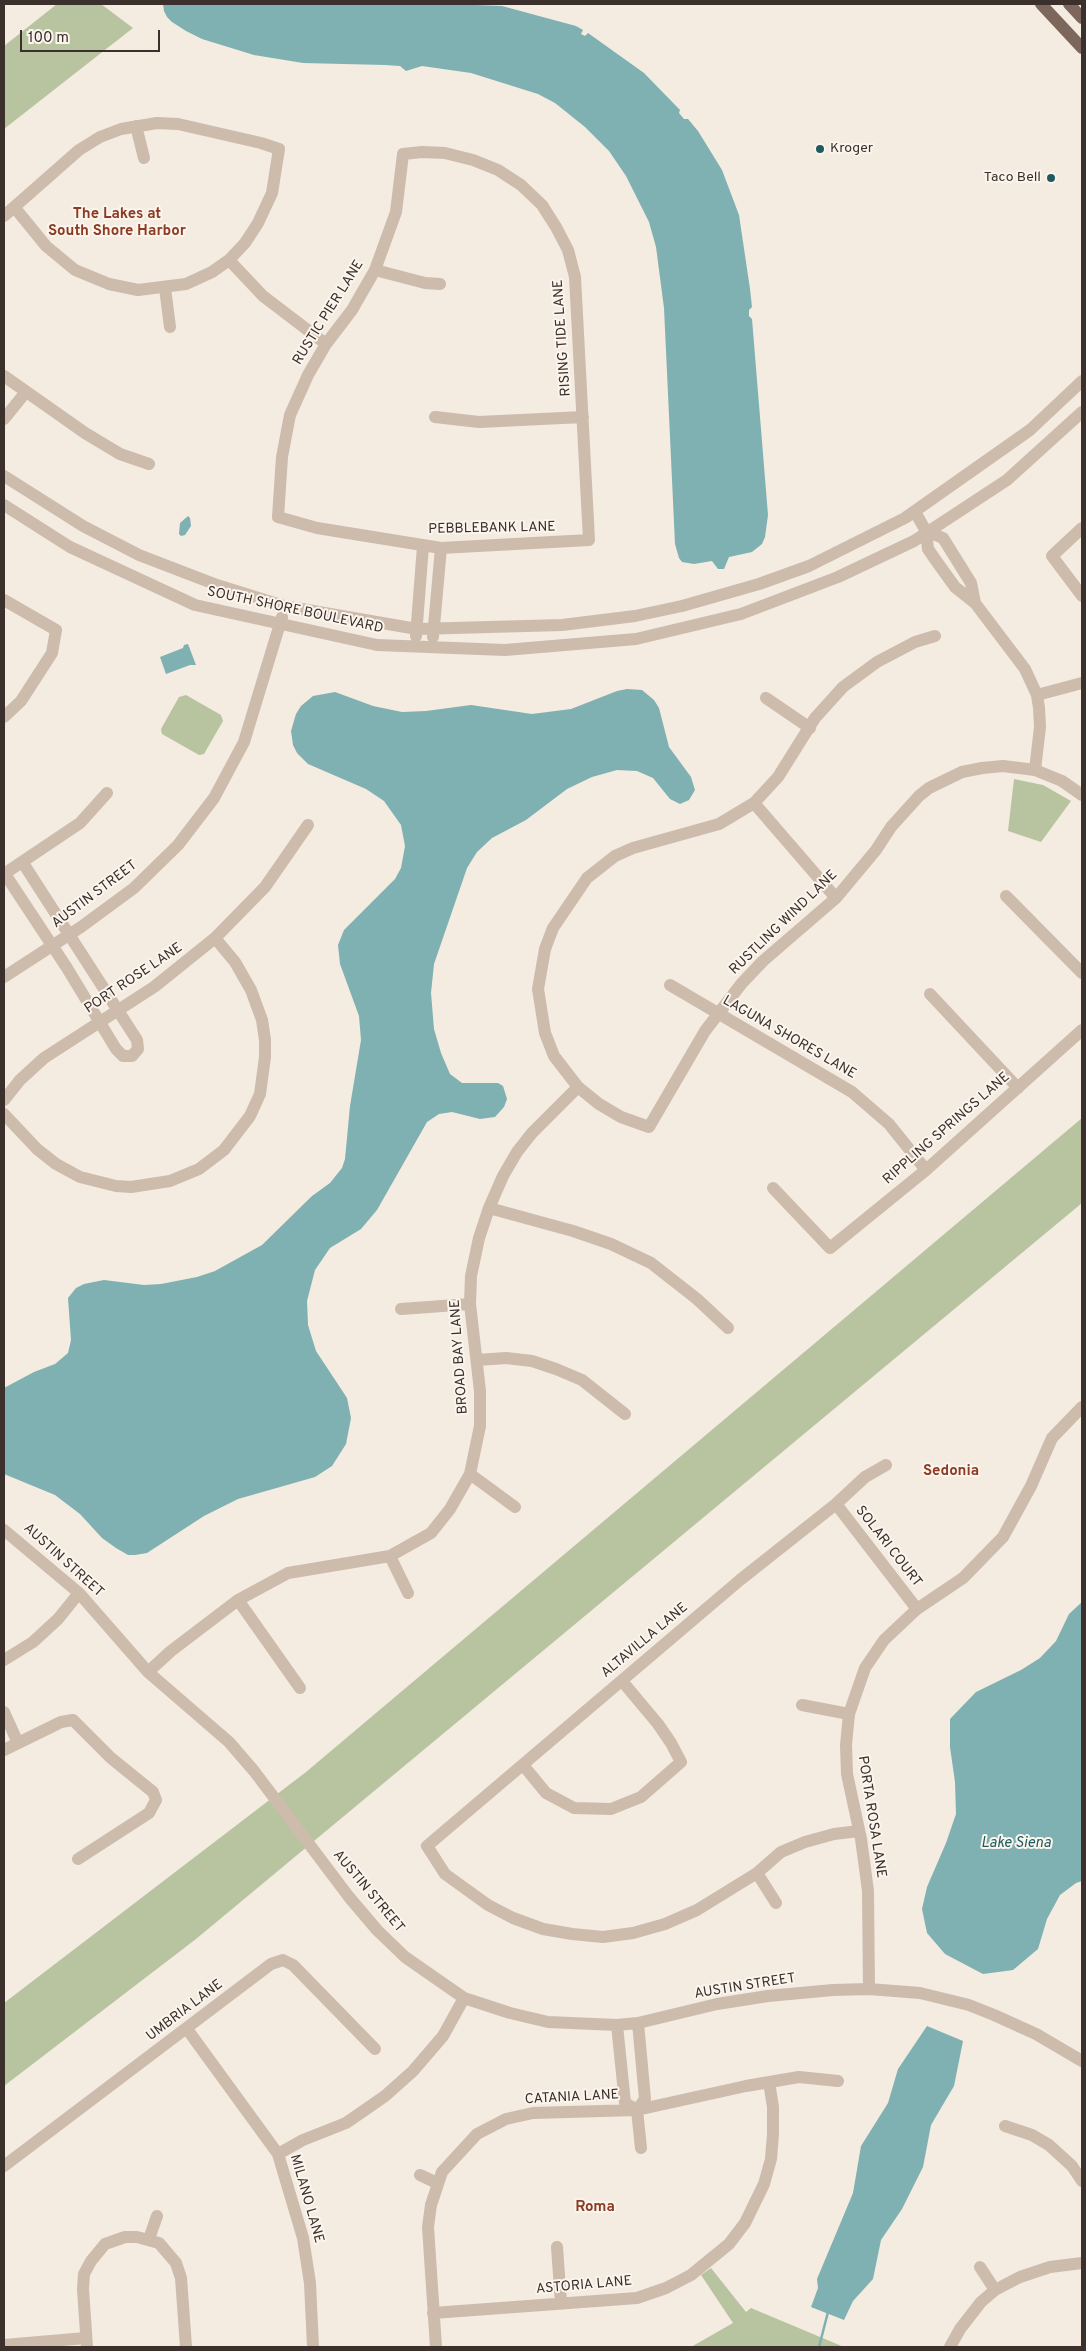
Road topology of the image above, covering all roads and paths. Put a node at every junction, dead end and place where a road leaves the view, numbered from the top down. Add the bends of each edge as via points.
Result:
1 (1041, 4) edge
2 (1069, 4) edge
3 (1082, 18) edge
4 (1082, 48) edge
5 (136, 126) junction
6 (403, 154) joint
7 (144, 158) dead end
8 (15, 208) junction
9 (4, 216) edge
10 (229, 260) junction
11 (375, 270) junction
12 (440, 284) dead end
13 (165, 288) junction
14 (170, 327) dead end
15 (326, 344) junction
16 (1082, 380) edge
17 (5, 381) edge
18 (25, 393) junction
19 (1082, 412) edge
20 (435, 417) dead end
21 (583, 417) junction
22 (4, 419) edge
23 (149, 464) dead end
24 (4, 476) edge
25 (4, 505) edge
26 (915, 512) junction
27 (278, 517) joint
28 (1082, 528) edge
29 (926, 531) junction
30 (589, 540) joint
31 (423, 546) junction
32 (441, 548) junction
33 (1082, 596) edge
34 (4, 600) edge
35 (975, 603) junction
36 (284, 606) junction
37 (280, 624) junction
38 (417, 629) junction
39 (434, 629) junction
40 (936, 636) dead end
41 (416, 646) junction
42 (432, 647) junction
43 (1082, 683) edge
44 (1036, 695) junction
45 (766, 698) dead end
46 (4, 717) edge
47 (810, 728) junction
48 (1035, 770) junction
49 (107, 793) dead end
50 (1082, 795) edge
51 (754, 804) junction
52 (308, 826) dead end
53 (24, 863) junction
54 (4, 874) edge
55 (1006, 896) dead end
56 (836, 898) junction
57 (69, 935) junction
58 (215, 938) junction
59 (52, 945) junction
60 (1082, 973) edge
61 (4, 976) edge
62 (670, 985) dead end
63 (930, 994) dead end
64 (117, 1010) junction
65 (717, 1015) junction
66 (99, 1022) junction
67 (1082, 1030) edge
68 (578, 1087) junction
69 (1018, 1088) junction
70 (4, 1100) edge
71 (4, 1114) edge
72 (926, 1170) junction
73 (773, 1188) dead end
74 (489, 1208) junction
75 (470, 1304) junction
76 (401, 1308) dead end
77 (728, 1328) dead end
78 (476, 1360) junction
79 (1082, 1407) edge
80 (625, 1414) dead end
81 (886, 1465) dead end
82 (470, 1474) junction
83 (836, 1504) junction
84 (515, 1507) dead end
85 (4, 1530) edge
86 (390, 1556) junction
87 (79, 1593) junction
88 (408, 1593) dead end
89 (238, 1600) junction
90 (917, 1609) junction
91 (4, 1660) edge
92 (148, 1672) junction
93 (622, 1681) junction
94 (300, 1688) dead end
95 (802, 1705) dead end
96 (4, 1712) edge
97 (849, 1714) junction
98 (18, 1743) junction
99 (4, 1750) edge
100 (523, 1765) junction
101 (859, 1830) junction
102 (78, 1859) dead end
103 (757, 1873) junction
104 (776, 1903) dead end
105 (868, 1989) junction
106 (464, 1998) junction
107 (638, 2023) junction
108 (617, 2025) junction
109 (187, 2029) junction
110 (375, 2049) dead end
111 (1082, 2061) edge
112 (838, 2081) dead end
113 (769, 2082) junction
114 (637, 2110) junction
115 (1005, 2126) dead end
116 (641, 2148) dead end
117 (278, 2154) junction
118 (4, 2166) edge
119 (420, 2175) dead end
120 (1082, 2181) edge
121 (437, 2183) junction
122 (157, 2216) dead end
123 (149, 2239) junction
124 (557, 2247) dead end
125 (1082, 2262) edge
126 (980, 2267) dead end
127 (995, 2290) junction
128 (561, 2304) junction
129 (433, 2313) junction
130 (86, 2343) edge
131 (4, 2345) edge
132 (186, 2347) edge
133 (313, 2347) edge
134 (436, 2347) edge
135 (950, 2347) edge

1 - 4 main road
2 - 3 main road
5 - 7 street
5 - 8 street via 100,137 79,150
5 - 10 street via 178,124 279,149 272,193 245,243
6 - 11 street, RUSTIC PIER LANE via 396,212
6 - 21 street, RISING TIDE LANE via 445,153 498,170 521,185 546,212 568,250 575,276
8 - 9 street
8 - 13 street via 46,246 75,270 109,284 138,290
10 - 13 street via 186,284
10 - 15 street via 263,296
11 - 12 street
11 - 15 street, RUSTIC PIER LANE via 352,310
13 - 14 street
15 - 27 street, RUSTIC PIER LANE via 290,415 282,457
16 - 26 street, SOUTH SHORE BOULEVARD via 1030,430
17 - 18 street
18 - 22 street
18 - 23 street via 113,450
19 - 29 street, SOUTH SHORE BOULEVARD via 1006,480
20 - 21 street via 478,422
21 - 30 street, RISING TIDE LANE
24 - 36 street, SOUTH SHORE BOULEVARD via 83,526 139,555
25 - 37 street, SOUTH SHORE BOULEVARD via 70,547 195,605
26 - 29 street
26 - 39 street, SOUTH SHORE BOULEVARD via 809,566 682,606 635,616 562,625
27 - 31 street, PEBBLEBANK LANE via 317,528
28 - 33 street via 1052,556
29 - 35 street via 932,556 955,587
29 - 35 street via 943,538 971,583
29 - 42 street, SOUTH SHORE BOULEVARD via 914,541 838,577 741,614 636,639 505,650
30 - 32 street, PEBBLEBANK LANE
31 - 32 street, PEBBLEBANK LANE
31 - 38 street
32 - 39 street
34 - 46 street via 56,630 52,653 21,701
35 - 44 street via 1014,652
36 - 37 street, AUSTIN STREET
36 - 38 street, SOUTH SHORE BOULEVARD
37 - 41 street, SOUTH SHORE BOULEVARD via 376,645
37 - 57 street, AUSTIN STREET via 244,742 214,798 178,845 134,888
38 - 39 street, SOUTH SHORE BOULEVARD
38 - 41 street
39 - 42 street
40 - 47 street via 915,642 857,674 828,702
41 - 42 street, SOUTH SHORE BOULEVARD
43 - 44 street
44 - 48 street via 1040,727
45 - 47 street
47 - 51 street via 778,778
48 - 50 street, RUSTLING WIND LANE
48 - 56 street, RUSTLING WIND LANE via 1003,766 982,768 962,772 929,788 892,827
49 - 53 street via 80,823
51 - 56 street
51 - 68 street via 720,824 651,842 615,856 587,878 558,921 540,968 540,1009 554,1056
52 - 58 street, PORT ROSE LANE via 265,887
53 - 54 street
53 - 57 street
54 - 59 street
55 - 60 street
56 - 65 street, RUSTLING WIND LANE via 763,961
57 - 59 street, AUSTIN STREET
57 - 64 street
58 - 64 street, PORT ROSE LANE via 182,967
58 - 71 street via 235,962 251,990 262,1020 265,1040 260,1094 250,1116 224,1150 199,1168 170,1181 116,1186 80,1177 56,1164
59 - 61 street, AUSTIN STREET
59 - 66 street
62 - 65 street, LAGUNA SHORES LANE
63 - 69 street
64 - 66 street, PORT ROSE LANE
64 - 66 street via 137,1040 138,1049 132,1056 119,1053
65 - 68 street, RUSTLING WIND LANE via 649,1127 621,1117
65 - 72 street, LAGUNA SHORES LANE via 852,1092 889,1124
66 - 70 street, PORT ROSE LANE via 44,1058
67 - 69 street, RIPPLING SPRINGS LANE
68 - 74 street, BROAD BAY LANE via 517,1152
69 - 72 street, RIPPLING SPRINGS LANE
72 - 73 street, RIPPLING SPRINGS LANE via 830,1248
74 - 75 street, BROAD BAY LANE via 475,1257
74 - 77 street via 573,1230 651,1263
75 - 76 street
75 - 78 street, BROAD BAY LANE
78 - 80 street via 506,1358 556,1369 582,1380
78 - 82 street, BROAD BAY LANE via 480,1426
79 - 90 street, PORTA ROSA LANE via 1052,1438 1003,1537 963,1578
81 - 83 street, ALTAVILLA LANE via 865,1477
82 - 84 street
82 - 86 street, BROAD BAY LANE via 450,1509 431,1533
83 - 90 street, SOLARI COURT
83 - 93 street, ALTAVILLA LANE via 740,1580
85 - 87 street, AUSTIN STREET
86 - 88 street
86 - 89 street, BROAD BAY LANE via 288,1573
87 - 91 street via 33,1642
87 - 92 street, AUSTIN STREET
89 - 92 street, BROAD BAY LANE via 171,1650
89 - 94 street
90 - 97 street, PORTA ROSA LANE via 884,1640 865,1668
92 - 106 street, AUSTIN STREET via 229,1742 377,1930 405,1957
93 - 100 street, ALTAVILLA LANE
93 - 100 street via 662,1730 681,1762 641,1797 611,1808 574,1808 546,1793
95 - 97 street
96 - 98 street
97 - 101 street, PORTA ROSA LANE via 847,1774
98 - 99 street
98 - 102 street via 61,1722 73,1720 111,1758 153,1792 156,1800 148,1813
100 - 103 street, ALTAVILLA LANE via 427,1846 445,1874 488,1905 513,1918 543,1929 572,1934 603,1937 633,1933 666,1924 697,1910
101 - 103 street via 797,1845 781,1852
101 - 105 street, PORTA ROSA LANE via 868,1891
103 - 104 street
105 - 107 street, AUSTIN STREET via 768,1996 717,2004
105 - 111 street, AUSTIN STREET via 920,1993 969,2005 1036,2034
106 - 108 street, AUSTIN STREET via 548,2022
106 - 117 street via 443,2036 413,2071 385,2096 346,2123
107 - 108 street, AUSTIN STREET
107 - 114 street via 645,2098
108 - 114 street via 625,2103
109 - 110 street, UMBRIA LANE via 271,1964 283,1960 300,1971
109 - 117 street, MILANO LANE
109 - 118 street, UMBRIA LANE
112 - 113 street, CATANIA LANE via 800,2077
113 - 114 street, CATANIA LANE
113 - 128 street, ASTORIA LANE via 773,2106 771,2159 756,2202 729,2244 691,2275 653,2293 637,2298
114 - 116 street
114 - 121 street, CATANIA LANE via 548,2111 506,2119 477,2134 442,2172
115 - 120 street via 1049,2145 1072,2166
117 - 133 street, MILANO LANE via 303,2238 310,2283
119 - 121 street
121 - 129 street, CATANIA LANE via 428,2227
122 - 123 street
123 - 130 street via 115,2239 105,2244 91,2261 84,2274 83,2289
123 - 132 street via 159,2243 176,2263 181,2278
124 - 128 street
125 - 127 street via 1050,2267
126 - 127 street
127 - 135 street via 981,2302
128 - 129 street, ASTORIA LANE
129 - 134 street, CATANIA LANE
130 - 131 street

